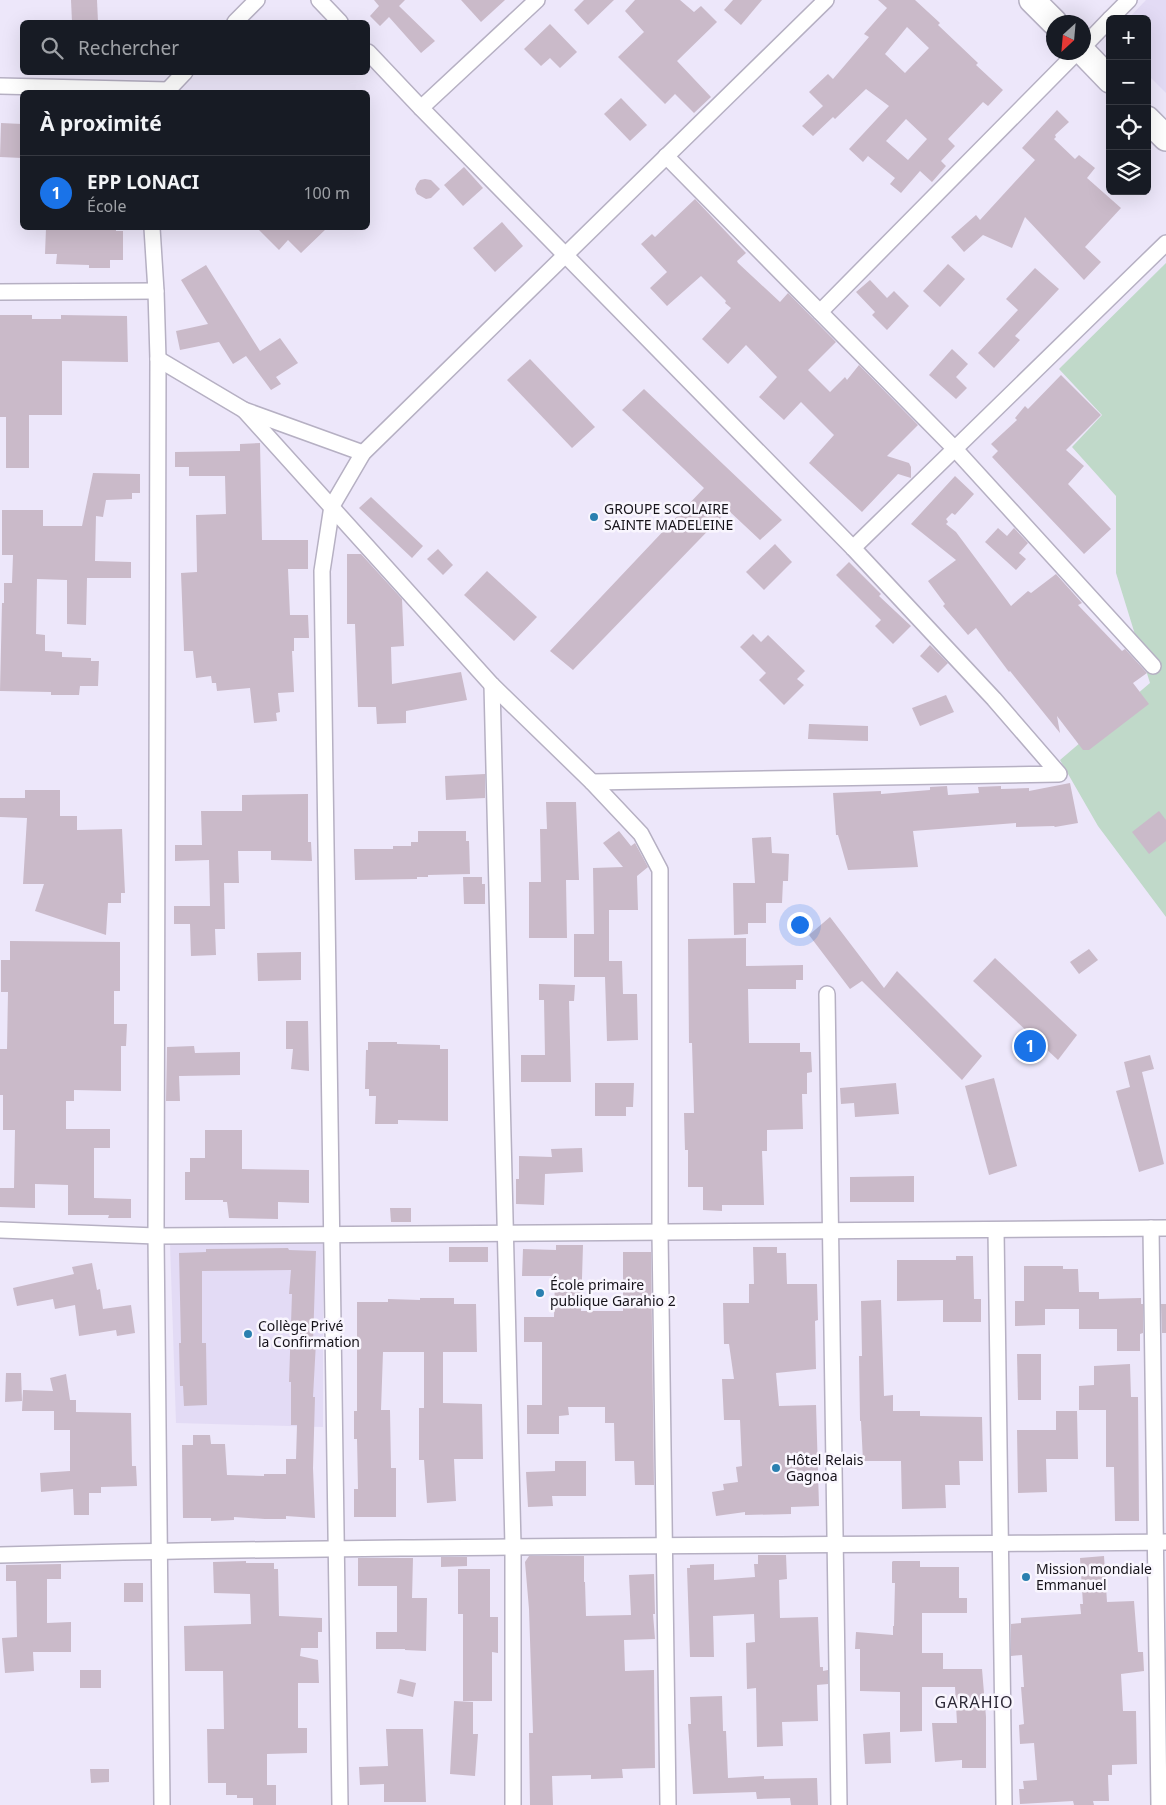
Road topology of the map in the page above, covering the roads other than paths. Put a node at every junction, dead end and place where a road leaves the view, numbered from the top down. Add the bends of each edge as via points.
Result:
1 (258, 0) edge
2 (319, 0) edge
3 (537, 0) edge
4 (826, 0) edge
5 (1032, 0) edge
6 (1129, 0) edge
7 (1047, 15) edge
8 (1114, 15) edge
9 (237, 20) edge
10 (338, 20) edge
11 (1106, 23) edge
12 (1091, 39) edge
13 (370, 54) edge
14 (1069, 60) edge
15 (1091, 60) edge
16 (182, 75) edge
17 (1106, 76) edge
18 (0, 86) edge
19 (134, 90) edge
20 (168, 90) edge
21 (421, 108) junction
22 (1151, 123) edge
23 (1166, 138) edge
24 (666, 156) junction
25 (152, 230) edge
26 (1166, 243) edge
27 (565, 255) junction
28 (156, 291) junction
29 (0, 292) edge
30 (820, 312) junction
31 (158, 359) junction
32 (244, 410) junction
33 (955, 449) junction
34 (363, 453) junction
35 (332, 506) junction
36 (853, 548) junction
37 (1153, 666) dead end
38 (492, 685) junction
39 (592, 782) junction
40 (827, 994) dead end
41 (1158, 1228) edge
42 (0, 1230) edge
43 (996, 1230) junction
44 (830, 1231) junction
45 (660, 1233) junction
46 (506, 1235) junction
47 (156, 1236) junction
48 (332, 1236) junction
49 (1159, 1368) edge
50 (1161, 1542) edge
51 (1000, 1543) junction
52 (835, 1545) junction
53 (513, 1546) junction
54 (665, 1546) junction
55 (336, 1549) junction
56 (158, 1551) junction
57 (0, 1555) edge
58 (162, 1805) edge
59 (340, 1805) edge
60 (513, 1805) edge
61 (668, 1805) edge
62 (839, 1805) edge
63 (1004, 1805) edge
64 (1159, 1805) edge

1 - 9 street
2 - 10 street
3 - 21 street
4 - 24 street
5 - 7 main road
6 - 8 street
11 - 12 street
13 - 21 street
14 - 30 street
15 - 17 main road
16 - 20 street
18 - 19 street
21 - 27 street
22 - 23 main road
24 - 27 street
24 - 30 street
25 - 28 street
26 - 33 street
27 - 34 street
27 - 36 street
28 - 29 street
28 - 31 street
30 - 33 street
31 - 32 street
31 - 47 street
32 - 34 street
32 - 35 street
33 - 36 street
33 - 37 street
34 - 35 street
35 - 38 street
35 - 48 street via 322,571
36 - 39 street via 1059,774
38 - 39 street
38 - 46 street
39 - 45 street via 641,834 660,870
40 - 44 street
41 - 43 street
41 - 49 street
42 - 47 street
43 - 44 street
43 - 51 street
44 - 45 street
44 - 52 street
45 - 46 street
45 - 54 street
46 - 48 street
46 - 53 street
47 - 48 street
47 - 56 street
48 - 55 street
49 - 50 street
50 - 51 street
50 - 64 street
51 - 52 street
51 - 63 street
52 - 54 street
52 - 62 street
53 - 54 street
53 - 55 street
53 - 60 street
54 - 61 street
55 - 56 street
55 - 59 street
56 - 57 street
56 - 58 street

